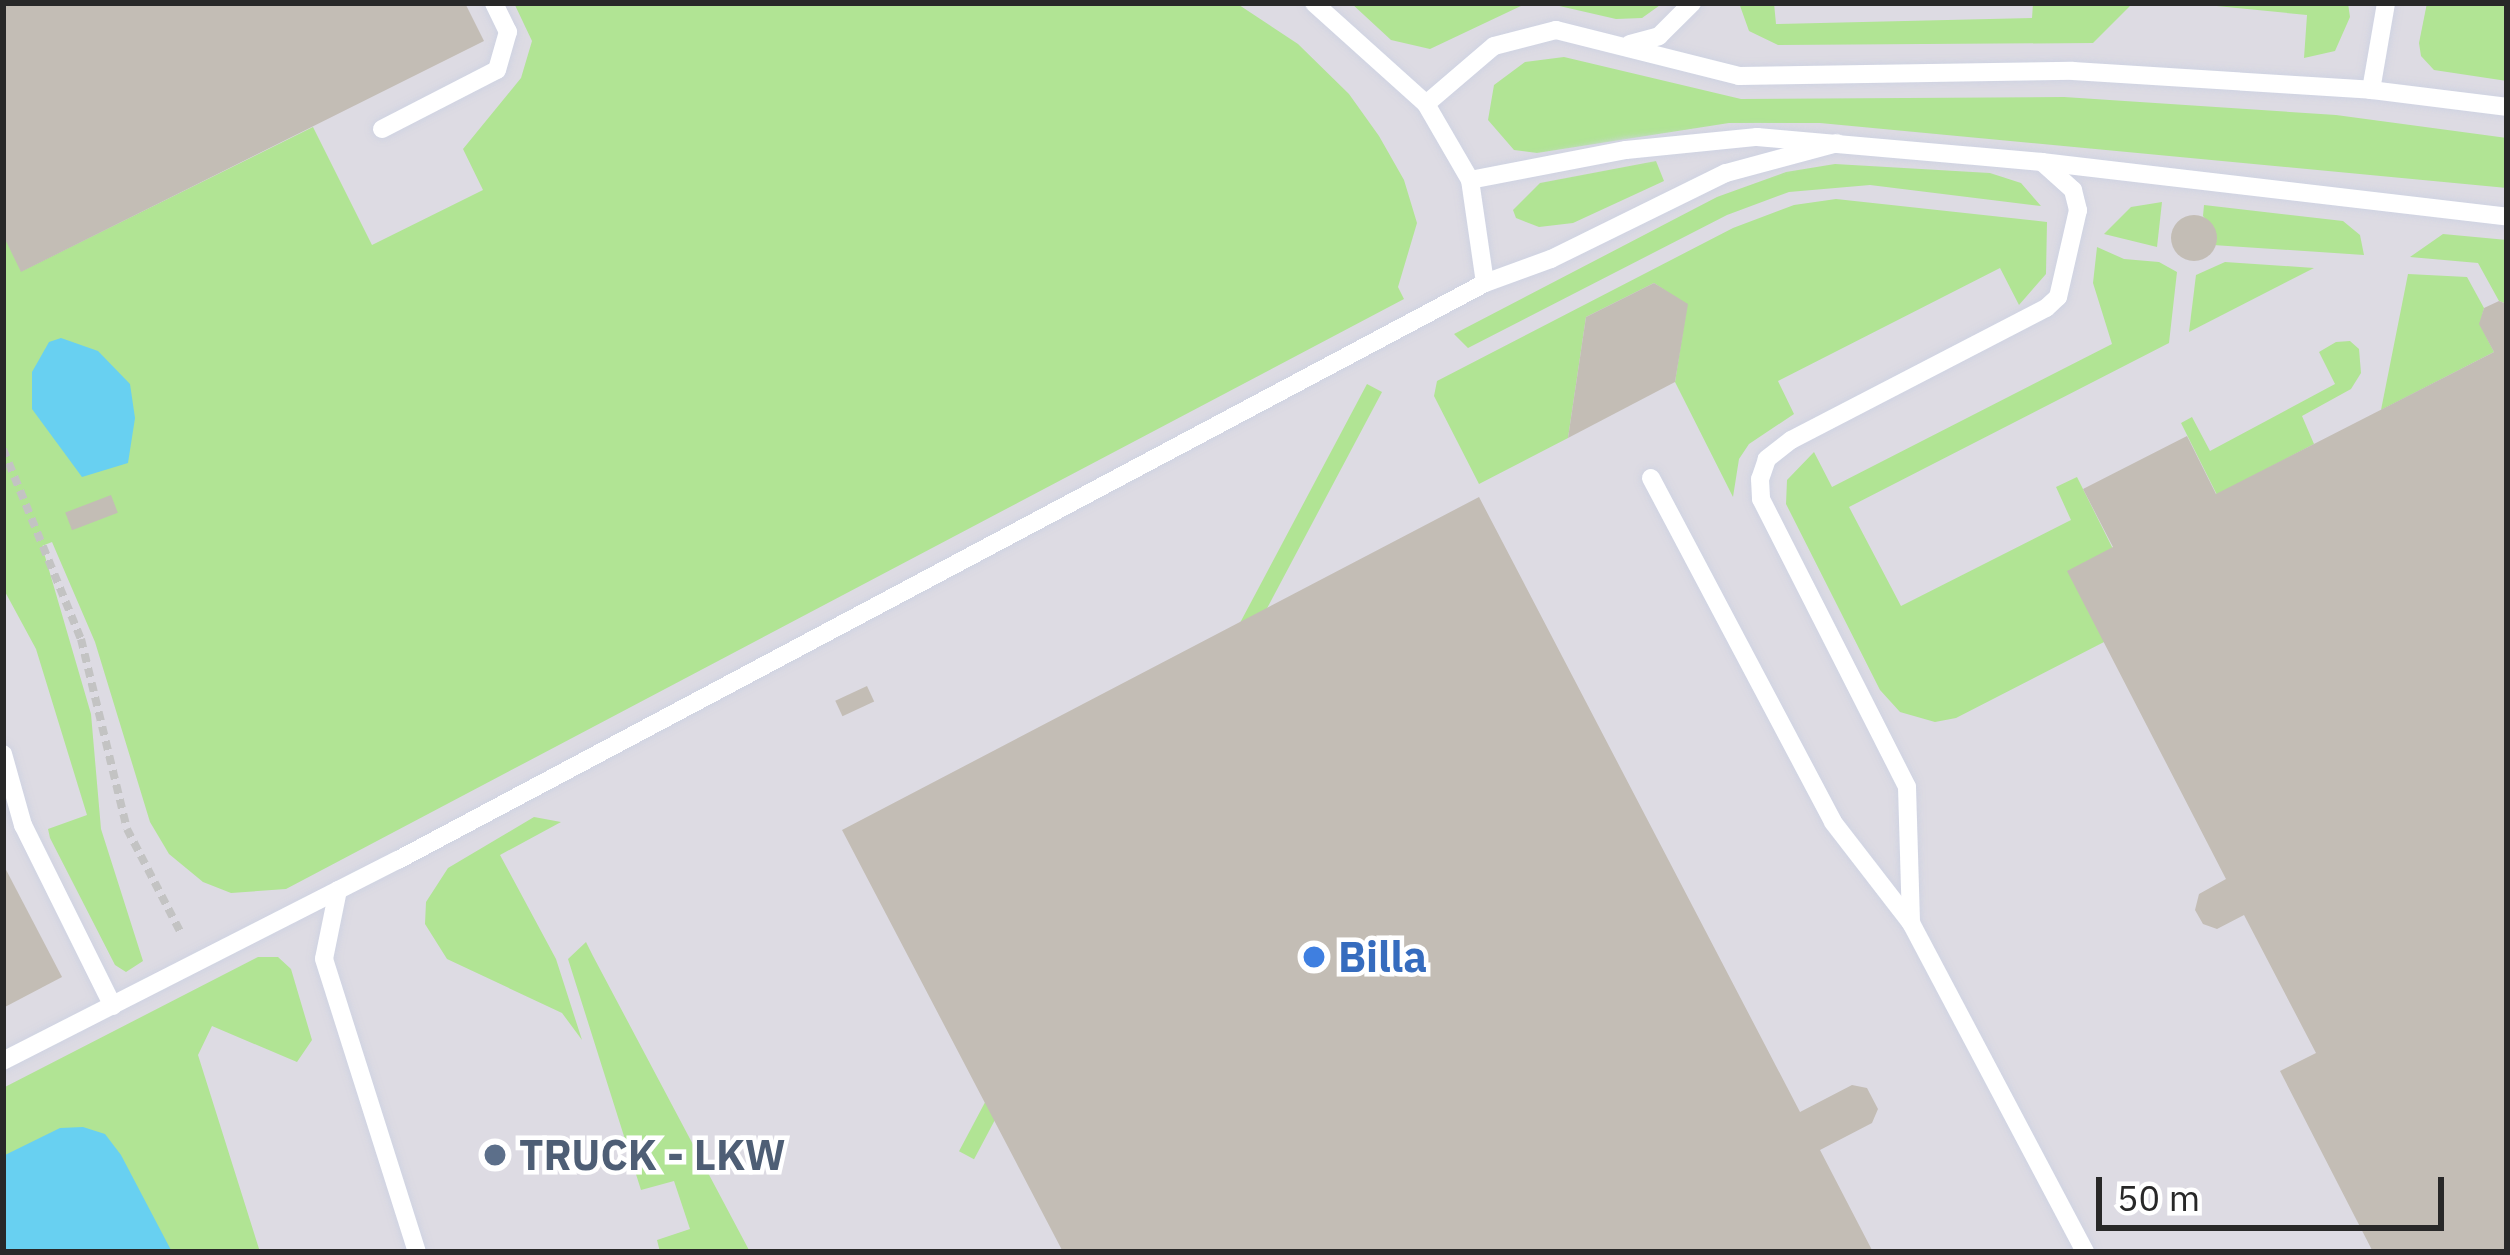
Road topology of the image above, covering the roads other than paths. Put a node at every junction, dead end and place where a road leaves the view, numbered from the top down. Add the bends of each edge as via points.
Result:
1 (494, 3) edge
2 (1314, 3) edge
3 (1692, 3) edge
4 (2386, 3) edge
5 (1625, 46) junction
6 (2372, 90) junction
7 (1426, 104) junction
8 (2507, 106) edge
9 (382, 129) dead end
10 (1837, 143) junction
11 (2042, 162) junction
12 (1471, 180) junction
13 (2507, 217) edge
14 (1484, 283) junction
15 (1652, 478) dead end
16 (3, 754) edge
17 (338, 890) junction
18 (1911, 922) junction
19 (112, 1006) junction
20 (3, 1061) edge
21 (417, 1252) edge
22 (2085, 1252) edge

1 - 9 lane via 508,32 497,70
2 - 7 lane
3 - 5 lane via 1659,36
4 - 6 lane
5 - 6 lane via 1739,76 2073,71
5 - 7 lane via 1556,30 1521,35 1474,58
6 - 8 lane
7 - 12 lane
10 - 11 lane
10 - 12 lane via 1711,138
10 - 14 lane via 1726,172 1551,259
11 - 13 lane
11 - 18 lane via 2073,190 2078,210 2058,297 1791,440 1767,459 1760,479 1761,500 1907,787
12 - 14 lane
14 - 17 lane
15 - 18 lane via 1833,822
16 - 19 lane via 23,824
17 - 19 lane
17 - 21 lane via 324,958
18 - 22 lane
19 - 20 lane

